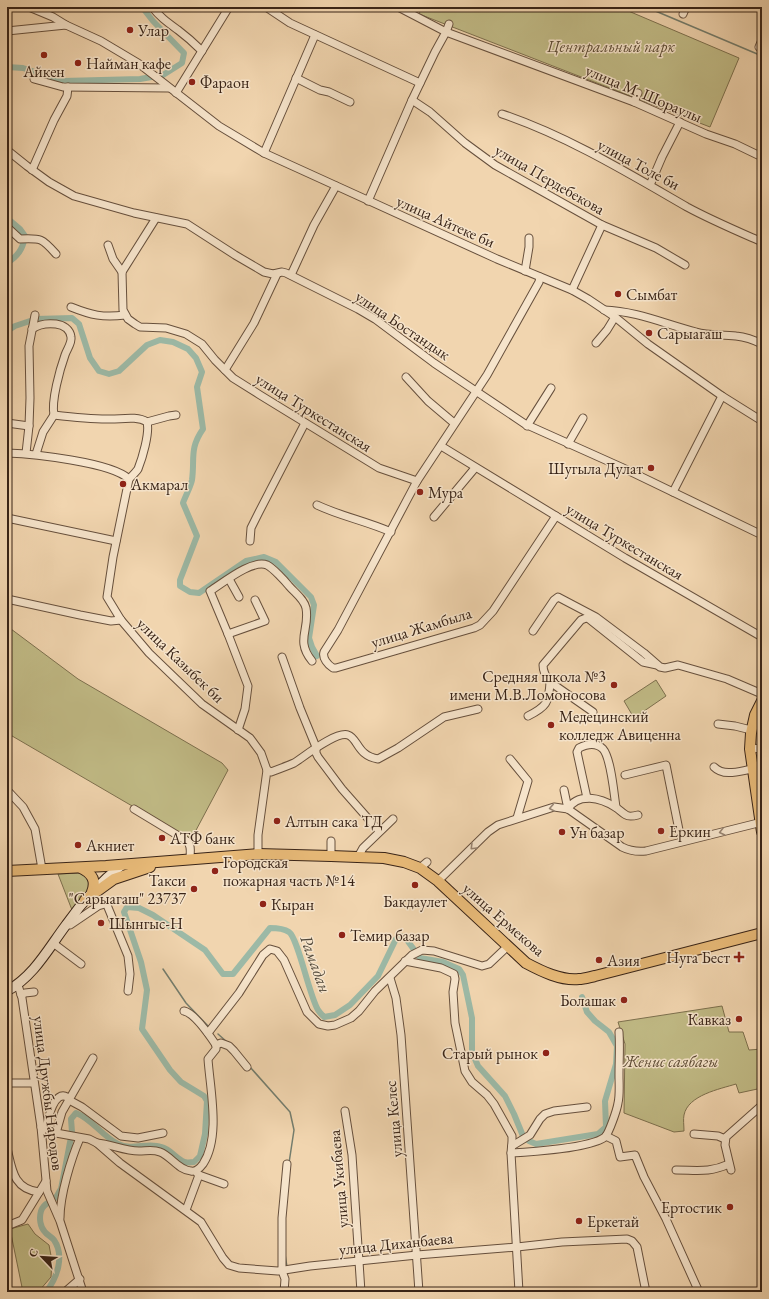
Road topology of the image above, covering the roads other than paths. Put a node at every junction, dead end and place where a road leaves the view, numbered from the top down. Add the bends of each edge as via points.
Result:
1 (30, 7) edge
2 (152, 7) edge
3 (229, 7) edge
4 (266, 7) edge
5 (398, 7) edge
6 (449, 24) dead end
7 (66, 25) junction
8 (7, 31) edge
9 (446, 32) junction
10 (315, 35) junction
11 (762, 40) edge
12 (759, 47) dead end
13 (202, 50) junction
14 (296, 78) junction
15 (34, 79) dead end
16 (420, 83) junction
17 (68, 87) junction
18 (169, 88) junction
19 (176, 93) junction
20 (638, 93) dead end
21 (412, 100) junction
22 (350, 102) dead end
23 (634, 102) junction
24 (502, 114) dead end
25 (680, 122) junction
26 (7, 150) edge
27 (264, 153) junction
28 (762, 157) edge
29 (32, 170) junction
30 (650, 185) junction
31 (336, 186) junction
32 (368, 201) junction
33 (156, 218) junction
34 (602, 225) junction
35 (7, 227) edge
36 (529, 238) dead end
37 (762, 242) edge
38 (108, 245) dead end
39 (56, 254) dead end
40 (685, 265) dead end
41 (524, 271) junction
42 (122, 272) junction
43 (277, 274) junction
44 (290, 275) junction
45 (540, 277) junction
46 (572, 290) junction
47 (71, 307) dead end
48 (604, 310) junction
49 (125, 315) junction
50 (35, 316) dead end
51 (615, 318) junction
52 (33, 326) junction
53 (596, 343) dead end
54 (762, 344) edge
55 (225, 370) junction
56 (406, 377) dead end
57 (551, 388) dead end
58 (476, 392) junction
59 (722, 396) junction
60 (54, 415) junction
61 (176, 415) dead end
62 (583, 418) dead end
63 (762, 421) edge
64 (147, 422) junction
65 (7, 423) edge
66 (305, 423) junction
67 (454, 423) junction
68 (29, 426) junction
69 (527, 426) junction
70 (568, 444) junction
71 (440, 446) junction
72 (7, 453) edge
73 (26, 453) junction
74 (36, 454) junction
75 (475, 468) junction
76 (129, 479) junction
77 (417, 482) junction
78 (673, 492) junction
79 (317, 505) dead end
80 (556, 516) junction
81 (434, 517) dead end
82 (7, 518) edge
83 (391, 532) junction
84 (762, 535) edge
85 (116, 541) junction
86 (250, 541) dead end
87 (229, 579) junction
88 (239, 597) dead end
89 (7, 599) edge
90 (255, 600) dead end
91 (121, 620) junction
92 (533, 631) dead end
93 (228, 634) junction
94 (762, 637) edge
95 (282, 657) dead end
96 (312, 661) dead end
97 (657, 665) junction
98 (550, 682) junction
99 (762, 694) edge
100 (762, 701) edge
101 (478, 709) dead end
102 (593, 712) dead end
103 (528, 716) dead end
104 (718, 724) dead end
105 (238, 730) junction
106 (751, 730) junction
107 (316, 747) junction
108 (762, 748) edge
109 (750, 749) junction
110 (510, 759) dead end
111 (714, 767) dead end
112 (752, 769) junction
113 (267, 770) junction
114 (625, 776) dead end
115 (7, 790) edge
116 (564, 790) dead end
117 (587, 798) junction
118 (616, 808) junction
119 (134, 809) dead end
120 (571, 814) junction
121 (638, 815) dead end
122 (517, 818) junction
123 (393, 819) dead end
124 (761, 825) edge
125 (379, 831) junction
126 (332, 841) dead end
127 (683, 841) junction
128 (258, 854) junction
129 (331, 856) junction
130 (358, 857) junction
131 (190, 860) junction
132 (159, 862) junction
133 (122, 865) junction
134 (81, 868) junction
135 (42, 869) junction
136 (7, 871) edge
137 (438, 880) junction
138 (88, 896) junction
139 (66, 924) junction
140 (762, 933) edge
141 (53, 943) junction
142 (508, 946) junction
143 (405, 961) junction
144 (81, 964) dead end
145 (390, 978) junction
146 (18, 985) junction
147 (7, 991) edge
148 (128, 991) dead end
149 (34, 992) dead end
150 (21, 995) junction
151 (184, 1011) dead end
152 (618, 1032) dead end
153 (208, 1033) junction
154 (216, 1045) junction
155 (93, 1058) dead end
156 (247, 1067) dead end
157 (7, 1083) edge
158 (34, 1083) junction
159 (69, 1100) junction
160 (762, 1105) edge
161 (587, 1106) dead end
162 (346, 1112) dead end
163 (44, 1128) junction
164 (56, 1132) junction
165 (163, 1133) dead end
166 (694, 1134) dead end
167 (606, 1136) junction
168 (78, 1137) junction
169 (725, 1139) junction
170 (97, 1144) junction
171 (7, 1148) edge
172 (511, 1150) junction
173 (287, 1164) dead end
174 (676, 1170) dead end
175 (198, 1173) junction
176 (224, 1184) dead end
177 (43, 1192) junction
178 (186, 1210) junction
179 (60, 1220) junction
180 (7, 1226) edge
181 (517, 1247) junction
182 (417, 1254) junction
183 (358, 1261) junction
184 (280, 1271) junction
185 (80, 1279) junction
186 (65, 1292) edge
187 (83, 1292) edge
188 (284, 1292) edge
189 (361, 1292) edge
190 (419, 1292) edge
191 (520, 1292) edge
192 (646, 1292) edge
193 (699, 1292) edge

1 - 7 street, улица Айтеке би
2 - 13 street via 166,22
3 - 13 street
4 - 10 street
5 - 9 street, улица М. Шораулы
6 - 9 street
7 - 8 street
7 - 18 street, улица Айтеке би via 127,56
9 - 16 street
9 - 23 street, улица М. Шораулы
10 - 14 street
10 - 16 street
11 - 12 street
13 - 19 street
14 - 22 street
14 - 27 street
15 - 17 street
16 - 21 street
17 - 18 street
17 - 29 street via 67,96
18 - 19 street, улица Айтеке би
19 - 27 street, улица Айтеке би via 219,126
20 - 23 street
21 - 32 street
21 - 34 street, улица Пердебекова via 481,155
23 - 25 street, улица М. Шораулы
24 - 30 street, улица Толе би via 566,141
25 - 28 street, улица М. Шораулы
25 - 30 street
26 - 29 street, улица Бостандык
27 - 31 street, улица Айтеке би
29 - 33 street, улица Бостандык via 74,196
30 - 37 street, улица Толе би via 713,220
31 - 32 street, улица Айтеке би
31 - 44 street
32 - 41 street, улица Айтеке би
33 - 42 street
33 - 43 street, улица Бостандык via 187,224 264,272
34 - 40 street, улица Пердебекова via 656,248
34 - 46 street
35 - 39 street via 20,239 41,240
36 - 41 street
38 - 42 street
41 - 45 street, улица Айтеке би
42 - 49 street
43 - 44 street, улица Бостандык via 282,272
43 - 55 street via 254,323
44 - 58 street, улица Бостандык via 358,309
45 - 46 street, улица Айтеке би
45 - 58 street
46 - 48 street, улица Айтеке би
47 - 49 street via 103,317
48 - 51 street, улица Айтеке би
48 - 54 street via 637,314 696,332 736,336
49 - 55 street, улица Туркестанская via 140,327 166,328 186,334 202,344
50 - 52 street
51 - 53 street
51 - 59 street, улица Айтеке би
52 - 60 street via 58,324 69,331 71,336 56,390
52 - 68 street via 29,346
55 - 66 street, улица Туркестанская via 254,392
56 - 67 street via 428,401
57 - 69 street
58 - 67 street
58 - 69 street, улица Бостандык
59 - 63 street, улица Айтеке би
59 - 78 street
60 - 64 street via 142,419
60 - 74 street via 42,432
61 - 64 street
62 - 70 street
64 - 76 street, улица Казыбек би via 148,429 142,455 137,470
65 - 68 street
66 - 77 street, улица Туркестанская via 379,468
66 - 86 street via 251,528
67 - 71 street
68 - 73 street
69 - 70 street, улица Бостандык
70 - 78 street, улица Бостандык
71 - 75 street, улица Туркестанская
71 - 77 street
72 - 73 street
73 - 74 street
74 - 76 street via 108,468
75 - 80 street, улица Туркестанская
75 - 81 street
76 - 85 street, улица Казыбек би
77 - 83 street
78 - 84 street, улица Бостандык
79 - 83 street
80 - 83 street, улица Жамбыла via 480,625 443,638 333,668 327,664 324,654
80 - 94 street, улица Туркестанская
82 - 85 street
85 - 91 street, улица Казыбек би via 107,596
87 - 88 street
87 - 93 street via 210,591
87 - 96 street via 254,565 270,566 304,603 306,612 303,643
89 - 91 street via 111,621
90 - 93 street via 265,621
91 - 105 street, улица Казыбек би via 149,652 202,704
92 - 97 street via 558,597 596,617
93 - 105 street via 248,686 245,709
95 - 107 street
97 - 98 street via 643,662 586,618 581,620 543,664
97 - 99 street via 665,668 678,664 727,679
98 - 102 street
98 - 103 street via 546,703 541,710
100 - 106 main road
101 - 107 street via 444,717 378,759 366,755 349,735 341,735
104 - 106 street
105 - 113 street, улица Казыбек би via 256,745 265,760
106 - 109 main road
107 - 113 street via 294,763 271,772
107 - 125 street via 318,757 330,773
108 - 109 street
109 - 112 main road
110 - 122 street via 528,781
111 - 112 street via 726,773
112 - 124 main road
113 - 128 street, улица Казыбек би via 258,835
114 - 127 street via 666,765
115 - 135 street via 23,806 35,829
116 - 120 street
117 - 118 street
117 - 118 street via 578,752 579,748 595,744 603,749 608,758
117 - 120 street via 571,803
118 - 121 street via 626,815
119 - 131 street via 187,840 191,847
120 -> 122 street via 554,807
120 - 127 street via 630,851 646,851
122 -> 137 street via 488,832
123 - 125 street
124 -> 127 street
125 - 130 street
126 - 129 street
128 - 129 main road, улица Ермекова
128 - 131 main road, улица Ермекова
129 - 130 main road, улица Ермекова
130 - 137 main road, улица Ермекова via 384,858 424,865
131 - 132 main road, улица Ермекова
132 - 133 main road, улица Ермекова
132 - 138 main road via 114,879
133 - 134 main road, улица Ермекова
133 - 138 street
134 - 135 main road, улица Ермекова
134 - 138 main road via 92,876 94,884
135 - 136 main road, улица Ермекова
137 - 142 main road, улица Ермекова
138 - 139 street
139 - 141 street
139 - 148 street via 70,925 98,906 107,905 128,956
140 - 142 main road, улица Ермекова via 579,979 539,970 526,963
141 - 144 street
141 - 146 street
142 - 143 street via 501,957 482,966 428,950 415,953
143 - 145 street
143 - 172 street via 441,968 454,974 455,1023 465,1071 472,1082 494,1104 509,1129 512,1136
145 - 153 street via 351,1018 335,1025 323,1026 307,1012 280,954 270,950 258,962 239,993
145 - 182 street, улица Келес via 400,1022
146 - 147 street
146 - 150 street, улица Дружбы Народов
149 - 150 street
150 - 158 street, улица Дружбы Народов
151 - 153 street
152 - 167 street via 618,1102
153 - 154 street
154 - 156 street via 229,1046
154 - 175 street via 208,1059 213,1105 211,1142
155 - 159 street, улица Дружбы Народов
157 - 158 street
158 - 163 street, улица Дружбы Народов
159 - 163 street via 63,1096 56,1101
159 - 164 street, улица Дружбы Народов
159 - 165 street via 121,1136 138,1138
160 - 169 street
161 - 172 street via 545,1114 530,1134
162 - 183 street, улица Укибаева via 352,1155
163 - 164 street
163 - 177 street, улица Дружбы Народов via 46,1182
164 - 168 street
166 - 169 street
167 - 172 street via 600,1140 569,1147
167 - 193 street via 616,1141 620,1157 635,1156
168 - 170 street
168 - 179 street via 65,1185
169 - 174 street via 730,1167 700,1172
170 - 175 street via 130,1151 159,1152 182,1168
170 - 178 street, улица Диханбаева
171 - 177 street via 18,1182 28,1189
172 - 181 street
173 - 184 street
175 - 176 street
175 - 178 street
177 - 179 street, улица Дружбы Народов
177 - 180 street via 22,1220 16,1225
178 - 184 street, улица Диханбаева via 200,1222 229,1265
179 - 185 street, улица Дружбы Народов
181 - 182 street, улица Диханбаева
181 - 191 street
181 - 192 street, улица Диханбаева via 562,1242 630,1240 637,1247
182 - 183 street, улица Диханбаева
182 - 190 street, улица Келес
183 - 184 street, улица Диханбаева
183 - 189 street, улица Укибаева
184 - 188 street via 285,1279
185 - 186 street
185 - 187 street, улица Дружбы Народов

